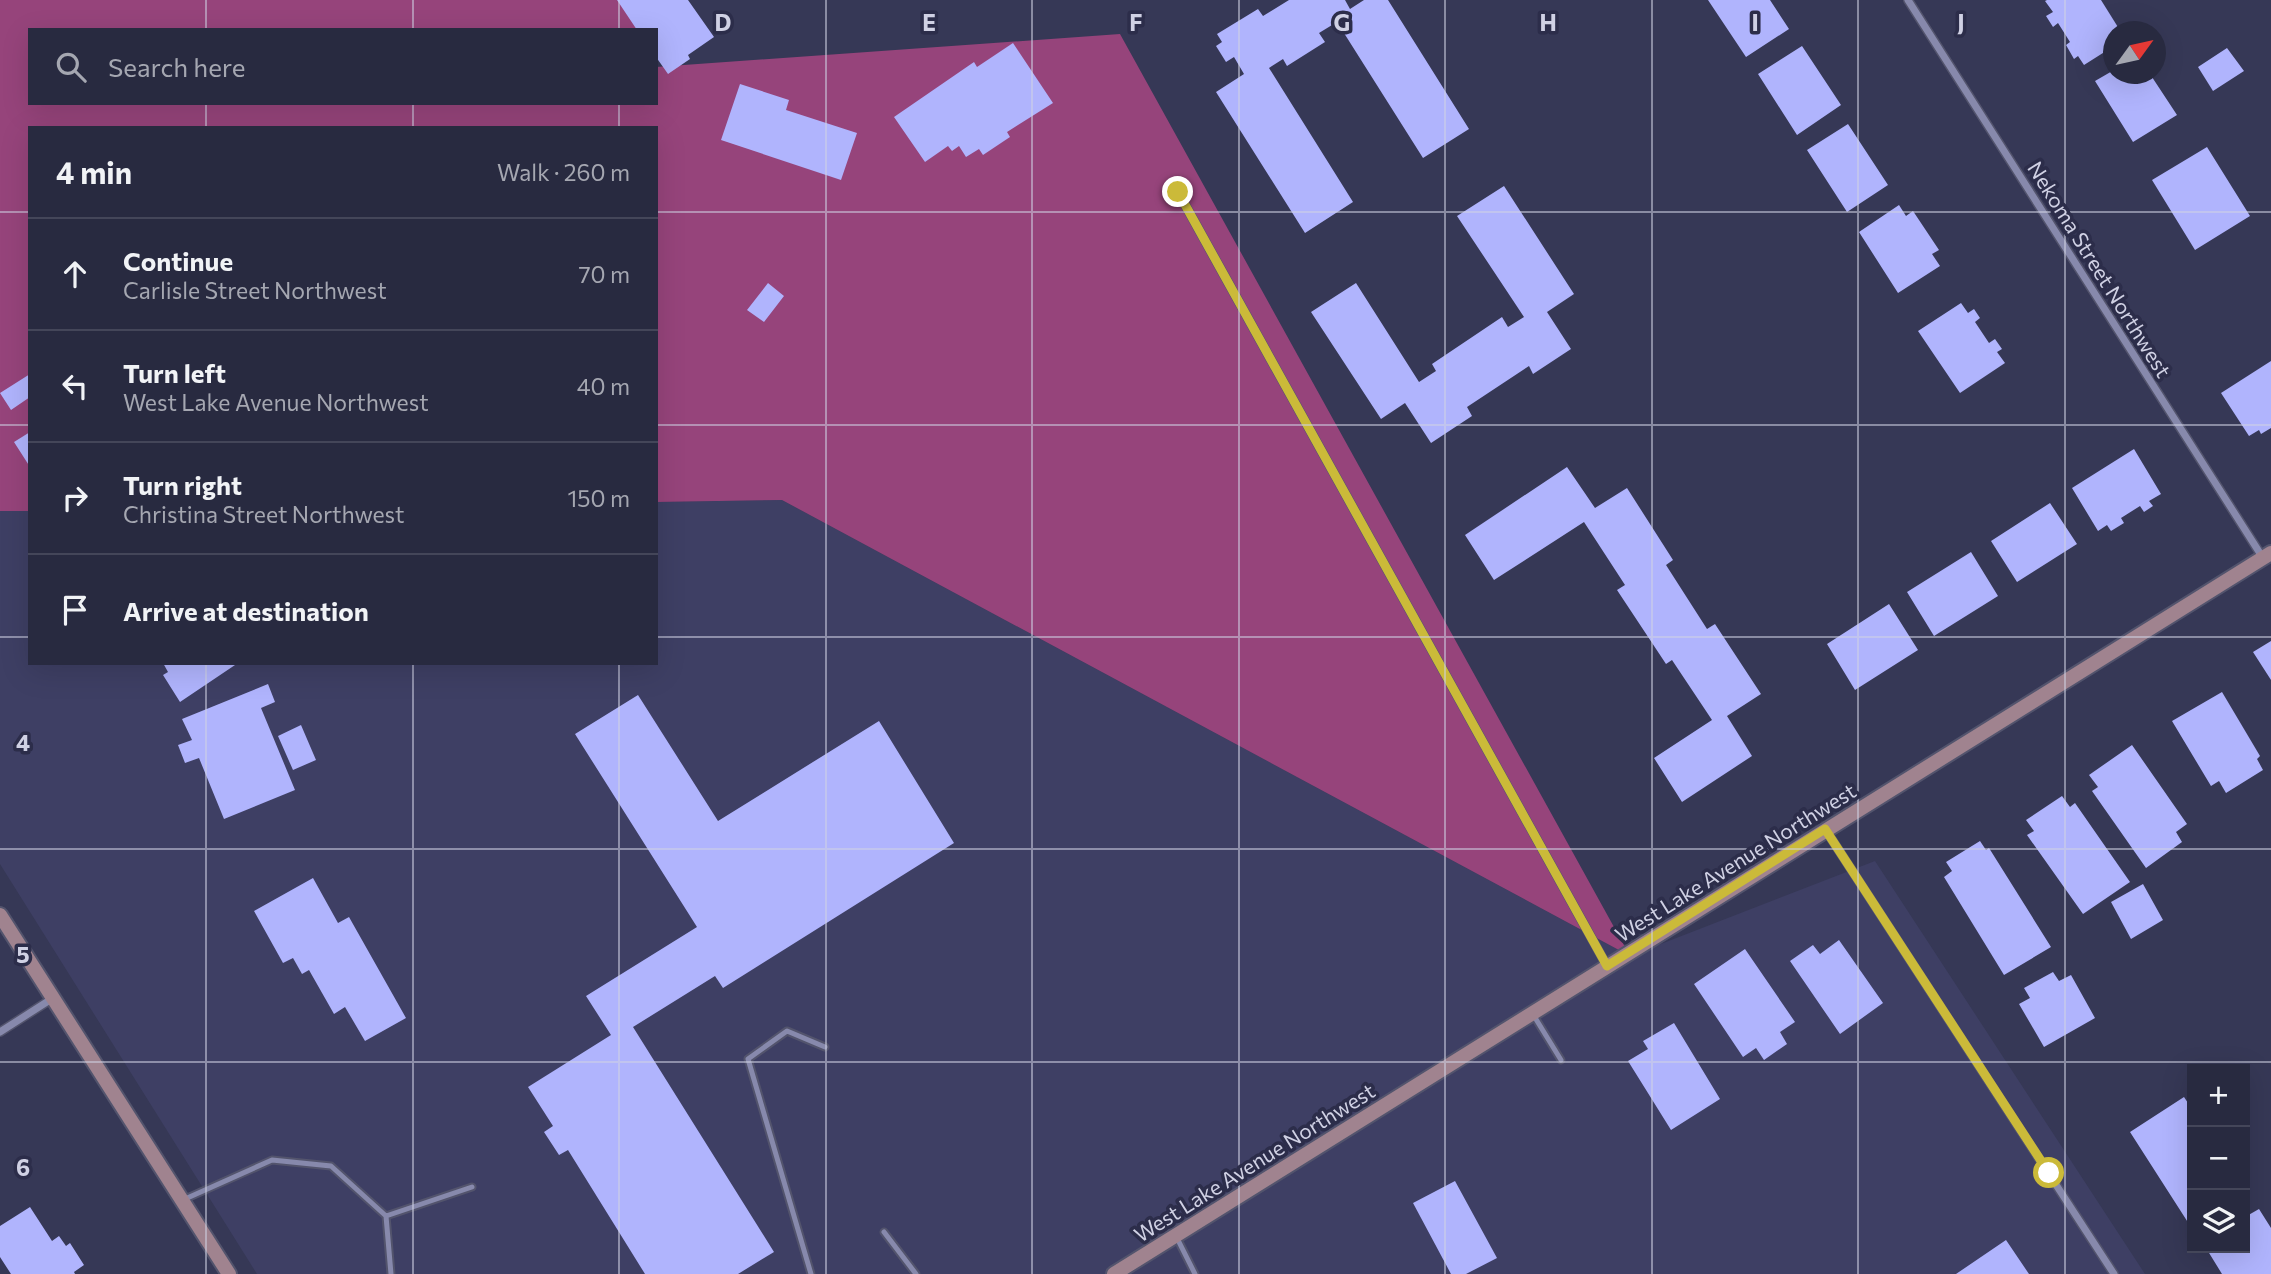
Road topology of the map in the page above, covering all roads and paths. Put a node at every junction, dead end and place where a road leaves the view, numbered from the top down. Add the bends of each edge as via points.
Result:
1 (1908, 0) edge
2 (1178, 192) dead end
3 (2267, 555) edge
4 (1825, 829) junction
5 (0, 915) edge
6 (1607, 966) junction
7 (54, 998) junction
8 (1532, 1013) junction
9 (0, 1032) edge
10 (825, 1047) dead end
11 (1562, 1060) dead end
12 (472, 1187) dead end
13 (182, 1200) junction
14 (386, 1216) junction
15 (884, 1232) dead end
16 (1176, 1236) junction
17 (229, 1274) edge
18 (391, 1274) edge
19 (811, 1274) edge
20 (916, 1274) edge
21 (1114, 1274) edge
22 (1195, 1274) edge
23 (2115, 1274) edge

1 - 3 street, Nekoma Street Northwest
2 - 6 street
3 - 4 street, West Lake Avenue Northwest
4 - 6 street, West Lake Avenue Northwest
4 - 23 street
5 - 7 street
6 - 8 street, West Lake Avenue Northwest
7 - 9 street
7 - 13 street
8 - 11 lane
8 - 16 street, West Lake Avenue Northwest
10 - 19 lane via 787,1031 748,1059
12 - 14 lane
13 - 14 lane via 272,1160 331,1166
13 - 17 street
14 - 18 lane
15 - 20 lane
16 - 21 street, West Lake Avenue Northwest
16 - 22 lane

